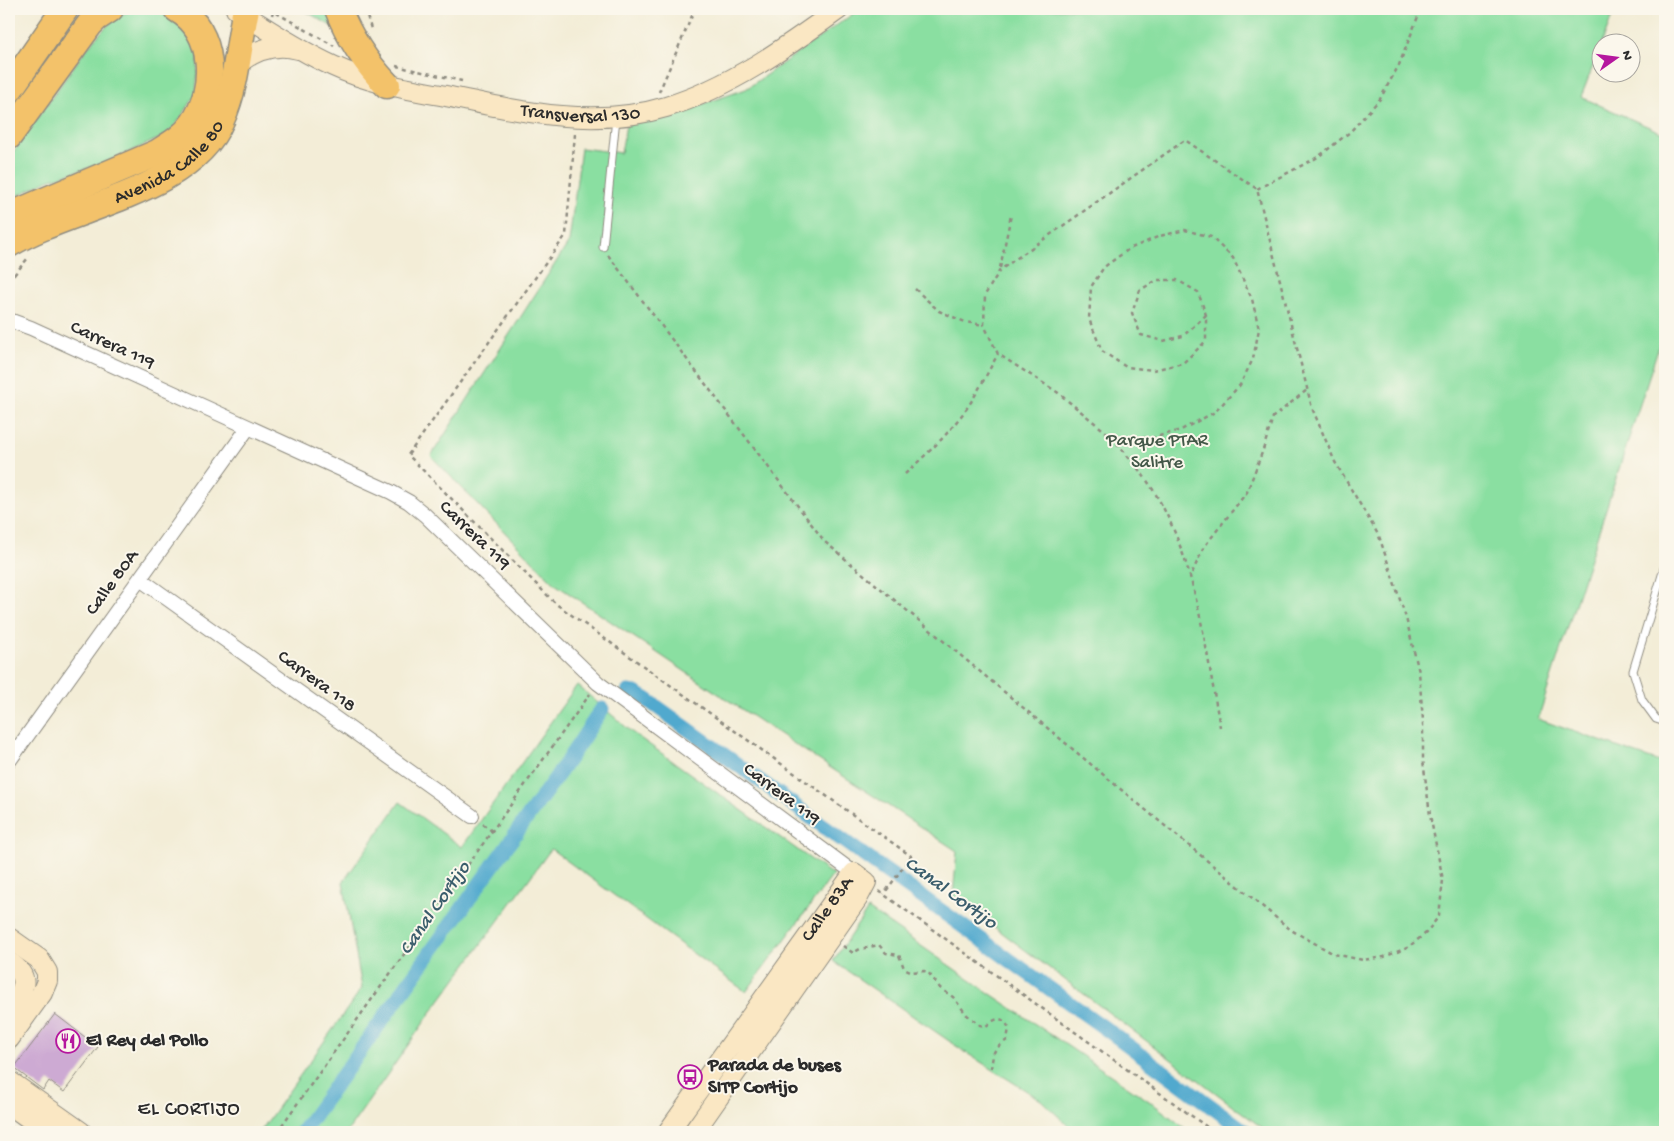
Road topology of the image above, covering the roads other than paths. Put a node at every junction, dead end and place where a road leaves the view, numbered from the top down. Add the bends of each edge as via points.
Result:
1 (65, 9) edge
2 (177, 9) edge
3 (338, 9) edge
4 (839, 9) edge
5 (242, 11) edge
6 (103, 12) edge
7 (305, 51) junction
8 (237, 64) junction
9 (387, 85) junction
10 (9, 90) edge
11 (616, 116) junction
12 (9, 136) edge
13 (9, 216) edge
14 (9, 244) edge
15 (603, 247) road end
16 (9, 320) edge
17 (248, 428) junction
18 (1665, 565) edge
19 (140, 579) junction
20 (1665, 722) edge
21 (9, 761) edge
22 (472, 816) dead end
23 (854, 873) junction
24 (9, 938) edge
25 (9, 962) edge
26 (9, 1011) edge
27 (9, 1039) edge
28 (9, 1081) edge
29 (9, 1104) edge
30 (48, 1132) edge
31 (81, 1132) edge
32 (668, 1132) edge
33 (694, 1132) edge

1 - 10 highway
2 - 13 highway, Avenida Calle 80 via 193,21 201,33 209,68 205,101 193,124 173,144 157,153
3 - 9 highway via 351,36 368,47
4 - 11 street, Transversal 130 via 778,52 724,84 664,108
5 - 7 street, Transversal 130
5 - 8 highway, Avenida Calle 80
6 - 12 highway
7 - 8 street, Transversal 130 via 271,48 252,54
7 - 9 street, Transversal 130 via 334,66
8 - 14 highway, Avenida Calle 80 via 221,122 207,144 188,162 148,186
9 - 11 street, Transversal 130 via 577,118
11 - 15 lane
16 - 17 street, Carrera 119
17 - 19 street, Calle 80A
17 - 23 street, Carrera 119 via 409,502 598,682
18 - 20 lane via 1633,671 1642,700 1656,719
19 - 21 street, Calle 80A
19 - 22 street, Carrera 118
23 - 32 street, Calle 83A
23 - 33 street, Calle 83A via 866,882 857,899
24 - 27 street via 39,959 47,972 42,993
25 - 26 street via 24,978 22,991
28 - 31 street
29 - 30 street

